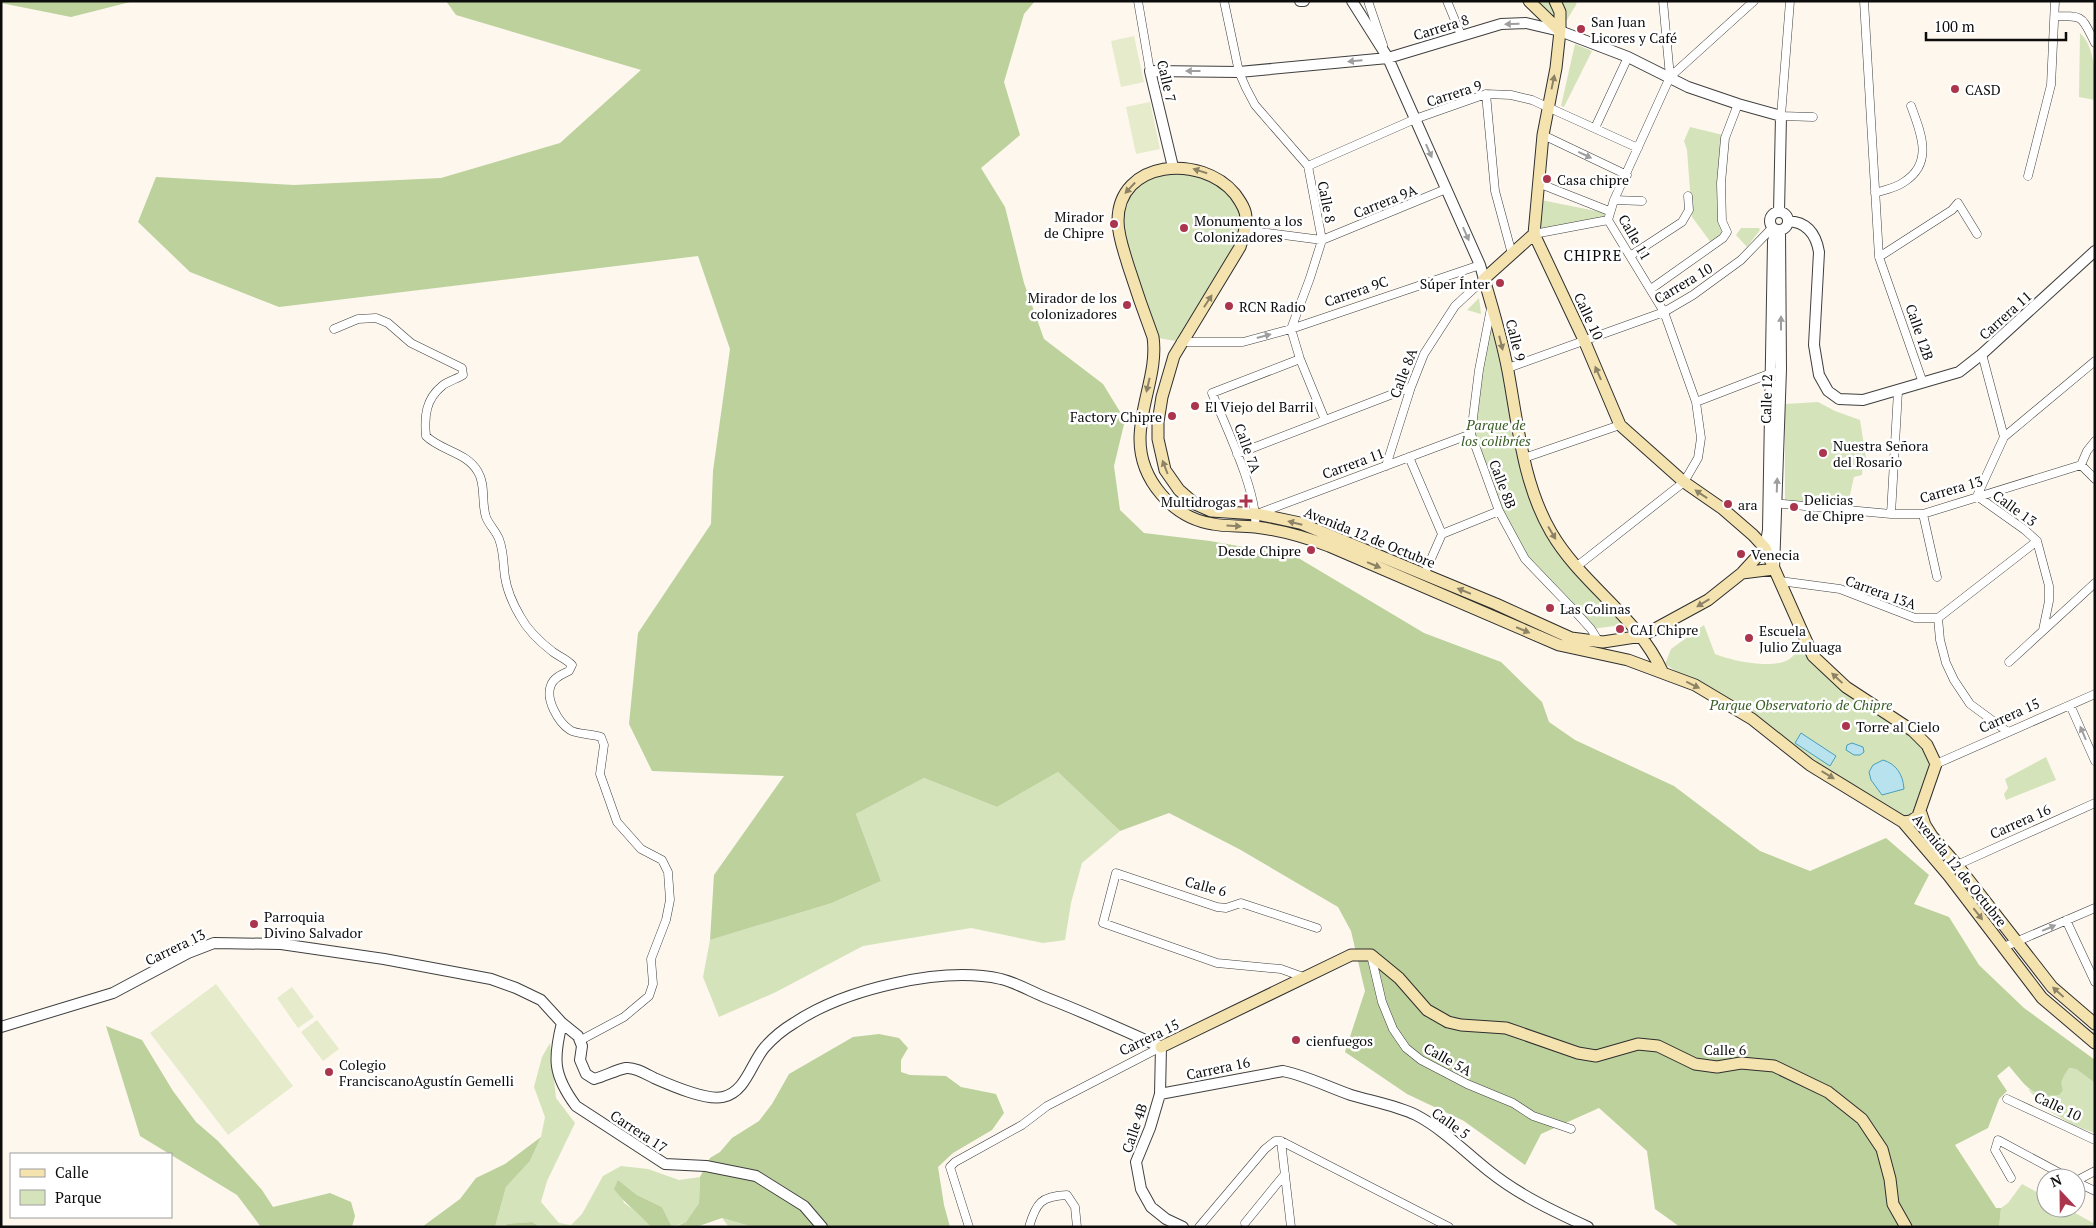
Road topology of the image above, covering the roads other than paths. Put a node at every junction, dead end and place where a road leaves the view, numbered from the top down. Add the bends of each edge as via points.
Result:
1 (1138, 1) edge
2 (1224, 1) edge
3 (1352, 1) edge
4 (1368, 1) edge
5 (1447, 1) edge
6 (1529, 1) edge
7 (1555, 1) edge
8 (1663, 1) edge
9 (1754, 1) edge
10 (1790, 1) edge
11 (1864, 1) edge
12 (2055, 1) edge
13 (2054, 16) junction
14 (1560, 31) junction
15 (1461, 35) junction
16 (2095, 42) edge
17 (1628, 57) junction
18 (1388, 58) junction
19 (1150, 71) junction
20 (1239, 72) junction
21 (1670, 77) junction
22 (1486, 94) junction
23 (1738, 104) junction
24 (1548, 106) junction
25 (1911, 106) dead end
26 (1780, 116) junction
27 (1813, 117) dead end
28 (1414, 119) junction
29 (1595, 128) junction
30 (1542, 135) junction
31 (1638, 148) junction
32 (1308, 166) junction
33 (1173, 167) junction
34 (1626, 174) junction
35 (2028, 176) dead end
36 (1538, 183) junction
37 (1446, 189) junction
38 (1875, 193) junction
39 (1688, 196) dead end
40 (1614, 200) junction
41 (1642, 201) dead end
42 (1609, 211) junction
43 (1779, 212) junction
44 (1608, 220) junction
45 (1788, 221) junction
46 (1776, 229) junction
47 (1245, 230) junction
48 (1534, 234) junction
49 (1977, 234) dead end
50 (1322, 240) junction
51 (2095, 251) edge
52 (1512, 254) junction
53 (1630, 256) junction
54 (1879, 257) junction
55 (1480, 265) junction
56 (1484, 279) junction
57 (1651, 289) junction
58 (1492, 305) junction
59 (1664, 312) junction
60 (334, 329) dead end
61 (1291, 329) junction
62 (1584, 340) junction
63 (1181, 342) junction
64 (1982, 354) junction
65 (1300, 359) junction
66 (2095, 361) edge
67 (1508, 368) junction
68 (1781, 369) junction
69 (1770, 373) junction
70 (1923, 383) junction
71 (1411, 387) junction
72 (1898, 391) junction
73 (1696, 402) junction
74 (1325, 420) junction
75 (1620, 425) junction
76 (1471, 434) junction
77 (2004, 436) junction
78 (2095, 440) edge
79 (1237, 454) junction
80 (1409, 457) junction
81 (1524, 458) junction
82 (2081, 465) junction
83 (1386, 466) junction
84 (2095, 479) edge
85 (1684, 482) junction
86 (1977, 496) junction
87 (1772, 503) junction
88 (1499, 511) junction
89 (1257, 514) junction
90 (1891, 514) junction
91 (1923, 514) junction
92 (1255, 527) junction
93 (1442, 534) junction
94 (2037, 542) junction
95 (1765, 548) junction
96 (1576, 567) junction
97 (1774, 569) junction
98 (1742, 573) junction
99 (1424, 574) junction
100 (1937, 577) dead end
101 (1780, 581) junction
102 (2095, 583) edge
103 (1938, 618) junction
104 (2043, 630) junction
105 (1642, 636) junction
106 (1599, 642) junction
107 (2009, 662) dead end
108 (1662, 671) junction
109 (2095, 694) edge
110 (2070, 705) junction
111 (2008, 732) junction
112 (2095, 761) edge
113 (1936, 764) junction
114 (2095, 803) edge
115 (1920, 810) junction
116 (1903, 822) junction
117 (1957, 865) junction
118 (2095, 908) edge
119 (2066, 920) junction
120 (1317, 928) dead end
121 (2016, 942) junction
122 (2004, 947) junction
123 (1371, 955) junction
124 (1306, 978) junction
125 (2095, 982) edge
126 (2093, 1020) edge
127 (562, 1023) junction
128 (1, 1027) edge
129 (581, 1040) junction
130 (2095, 1043) edge
131 (1161, 1048) junction
132 (1283, 1070) joint
133 (1160, 1094) junction
134 (2008, 1099) dead end
135 (1571, 1129) dead end
136 (2095, 1140) edge
137 (1281, 1141) junction
138 (2050, 1168) edge
139 (1285, 1174) junction
140 (2011, 1178) dead end
141 (1245, 1223) dead end
142 (822, 1227) edge
143 (969, 1227) edge
144 (1029, 1227) edge
145 (1077, 1227) edge
146 (1183, 1227) edge
147 (1198, 1227) edge
148 (1291, 1227) edge
149 (1449, 1227) edge
150 (1588, 1227) edge
151 (1906, 1227) edge

1 - 19 street, Calle 7
2 - 20 street, Calle 8
3 - 18 street, Calle 9
4 - 18 street
5 - 15 street
6 - 14 main road
7 - 14 main road, Calle 10 via 1560,12
8 - 21 street, Calle 11
9 - 21 street
10 - 26 street
11 - 38 street, Calle 12B
12 - 13 street
13 - 16 street via 2079,17
13 - 35 street via 2051,85
14 -> 15 street, Carrera 8 via 1526,23 1501,24
14 - 17 street, Carrera 8
24 -> 14 main road, Calle 10
15 - 18 street, Carrera 8
17 - 21 street, Carrera 8
17 - 29 street
18 -> 20 street, Carrera 8
18 - 28 street, Calle 9
20 -> 19 street, Carrera 8
19 - 33 street, Calle 7
20 - 32 street, Calle 8 via 1255,105
21 - 23 street, Carrera 8 via 1688,87
21 - 31 street, Calle 11
22 - 24 street, Carrera 9 via 1511,95
22 - 28 street, Carrera 9
22 - 52 street via 1495,191
23 - 26 street, Carrera 8
23 - 57 street via 1724,138 1722,221 1727,232
24 - 29 street, Carrera 9
24 - 30 main road, Calle 10
25 - 38 street via 1921,133 1923,159 1915,173 1903,183
26 - 27 street, Carrera 8
26 - 43 street
28 - 32 street, Carrera 9
28 -> 37 street, Calle 9
29 - 31 street, Carrera 9
30 -> 34 street
30 - 36 main road, Calle 10
31 - 34 street, Calle 11
32 - 50 street, Calle 8
47 -> 33 main road, Avenida 12 de Octubre via 1244,208 1230,188 1202,171
33 -> 92 main road, Avenida 12 de Octubre via 1136,182 1127,191 1118,212 1118,232 1155,354 1144,402 1140,439 1142,454 1155,485 1172,506 1194,519 1213,524
34 - 40 street, Calle 11
36 - 42 street
36 - 48 main road, Calle 10
37 - 50 street, Carrera 9A
37 -> 55 street, Calle 9
38 - 54 street, Calle 12B
39 - 53 street via 1689,210 1682,222
40 - 41 street
40 - 42 street, Calle 11
42 - 44 street, Calle 11
43 - 45 street
43 - 46 street via 1770,220
44 - 48 street
44 - 53 street, Calle 11
45 - 46 street via 1784,228
45 - 72 street, Calle 12B via 1807,227 1816,238 1819,252 1814,345 1819,375 1828,391 1839,399 1864,400
46 - 59 street, Carrera 10 via 1741,260
68 -> 46 street, Calle 12
46 - 69 street, Calle 12
47 - 50 street, Carrera 9A
63 -> 47 main road, Avenida 12 de Octubre via 1235,258
48 - 52 main road
48 - 62 main road, Calle 10
49 - 54 street via 1958,204
50 - 61 street, Calle 8
51 - 64 street, Carrera 11
52 - 56 main road
53 - 57 street, Calle 11
54 - 70 street, Calle 12B
55 - 56 street, Calle 9
55 - 61 street, Carrera 9C
56 - 58 main road, Calle 9
56 - 71 street, Calle 8A via 1455,306 1424,354
57 - 59 street, Calle 11
58 -> 67 main road, Calle 9
58 - 76 street, Calle 8B
59 - 62 street, Carrera 10
59 - 73 street, Calle 11
60 - 129 street via 358,319 376,318 388,323 411,343 462,368 463,375 443,385 428,403 424,426 426,436 437,446 467,460 479,472 486,518 499,538 512,601 530,633 572,665 550,685 549,700 571,731 601,736 604,745 600,774 617,822 641,849 662,860 668,872 670,900 651,959 653,984 649,996 624,1017
63 -> 61 street, Carrera 9C via 1243,342
61 - 65 street
62 - 67 street, Carrera 10
75 -> 62 main road, Calle 10
89 -> 63 main road, Avenida 12 de Octubre via 1204,508 1183,494 1165,470 1159,449 1158,422 1162,397
64 - 70 street, Carrera 11 via 1959,372
64 - 77 street
65 - 74 street
65 - 79 street, Calle 7A via 1212,393
66 - 77 street
67 - 81 main road, Calle 9
68 - 69 street
87 -> 68 street, Calle 12
69 - 73 street
69 - 87 street, Calle 12
70 - 72 street, Calle 12B
71 - 74 street
71 - 83 street, Calle 8A
72 - 90 street
73 - 85 street, Calle 11 via 1701,438 1698,458
74 - 79 street
75 - 81 street
75 - 85 main road, Calle 10
76 - 80 street, Carrera 11
76 - 88 street, Calle 8B
77 - 86 street, Calle 13
78 - 82 street
79 - 89 street, Calle 7A
80 - 83 street, Carrera 11
80 - 93 street
81 -> 96 main road, Calle 9 via 1540,512
82 - 84 street
82 - 86 street, Carrera 13
83 - 89 street, Carrera 11
95 -> 85 main road, Calle 10 via 1723,509
85 - 96 street
86 - 91 street, Carrera 13
86 - 94 street, Calle 13
87 - 90 street, Carrera 13
87 - 95 street, Calle 12
87 - 97 street, Calle 12
88 - 93 street
88 - 106 street, Calle 8B via 1525,559
89 - 92 street
99 -> 89 main road, Avenida 12 de Octubre via 1300,523
90 - 91 street, Carrera 13
91 - 100 street
92 -> 108 main road, Avenida 12 de Octubre via 1297,535 1329,546 1559,645
93 - 99 street
94 - 103 street
94 - 104 street, Calle 13 via 2049,586
95 - 97 main road
95 - 98 main road, Avenida 12 de Octubre
96 - 105 main road, Calle 9
97 - 98 main road
97 - 101 main road
98 -> 105 main road, Avenida 12 de Octubre via 1708,600
106 -> 99 main road, Avenida 12 de Octubre via 1571,638
101 - 103 street, Carrera 13A via 1840,589 1907,616
113 -> 101 main road via 1927,745 1913,731 1846,687 1813,656
102 - 104 street
103 - 111 street via 1940,640 1954,680 1970,704
104 - 107 street
105 - 106 main road, Avenida 12 de Octubre
105 - 108 main road, Calle 9
108 -> 116 main road, Avenida 12 de Octubre via 1695,685 1752,719 1810,764
109 - 110 street, Carrera 15
110 - 111 street, Carrera 15
112 -> 110 street
111 - 113 street, Carrera 15
113 - 115 main road, Avenida 12 de Octubre
114 - 117 street, Carrera 16
115 - 116 main road via 1916,819
115 - 117 main road, Avenida 12 de Octubre via 1932,836
116 -> 122 main road, Avenida 12 de Octubre
117 - 121 main road, Avenida 12 de Octubre
118 - 119 street
121 -> 119 street
119 - 125 street
120 - 124 street, Calle 6 via 1241,904 1217,907 1116,873 1103,923 1217,963 1281,969
121 - 122 street
126 -> 121 main road, Avenida 12 de Octubre via 2052,987
122 - 130 main road, Avenida 12 de Octubre via 2042,998
123 - 124 main road, Carrera 15 via 1350,955
123 - 135 street, Calle 5A via 1382,1002 1393,1029 1406,1048 1421,1060 1467,1084 1513,1103 1533,1116
123 - 151 main road, Calle 6 via 1399,978 1427,1010 1448,1022 1506,1028 1596,1056 1638,1044 1658,1046 1695,1064 1774,1066 1828,1092 1862,1119 1882,1149 1893,1204
124 - 131 main road, Carrera 15
127 - 128 street, Carrera 13 via 541,1000 491,979 290,945 220,942 188,953 114,993
127 - 129 street, Carrera 13
127 - 142 street, Carrera 17 via 555,1064 566,1092 582,1110 665,1164 706,1166 756,1176 804,1206
129 - 131 street via 580,1060 586,1074 594,1079 627,1068 635,1069 671,1086 722,1098 738,1091 765,1047 778,1035 824,1007 927,976 966,976 1002,979
131 - 133 street, Calle 4B
131 - 143 street, Carrera 15 via 1048,1106 955,1162 950,1167
132 - 133 street, Carrera 16
132 - 150 street, Calle 5 via 1416,1115 1518,1191
133 - 146 street, Calle 4B via 1136,1162 1141,1190 1151,1207
134 - 136 street, Calle 10
137 - 139 street
137 - 147 street via 1270,1142
137 - 149 street
138 - 140 street via 1998,1140 1995,1150
139 - 141 street
139 - 148 street
144 - 145 street via 1040,1202 1060,1195 1067,1195 1075,1207

